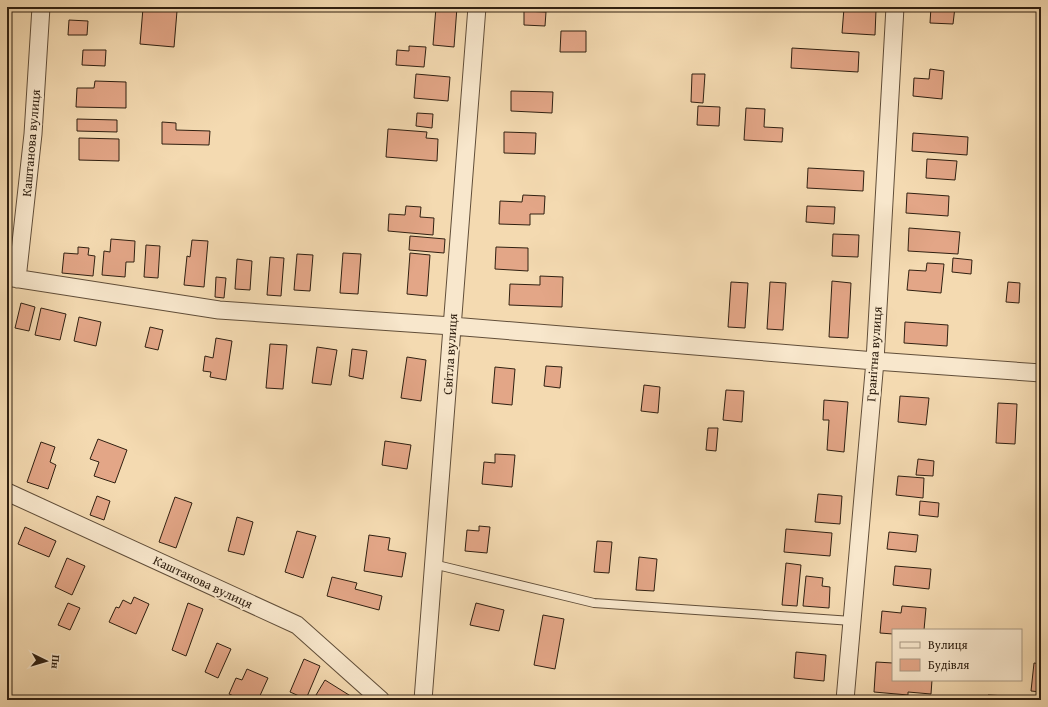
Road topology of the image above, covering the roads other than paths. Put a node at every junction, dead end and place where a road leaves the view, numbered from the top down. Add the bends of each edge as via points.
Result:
1 (41, 7) edge
2 (477, 7) edge
3 (894, 7) edge
4 (12, 278) edge
5 (452, 326) junction
6 (875, 361) junction
7 (1041, 373) edge
8 (7, 492) edge
9 (434, 564) junction
10 (852, 620) junction
11 (381, 700) edge
12 (423, 700) edge
13 (845, 700) edge

1 - 4 street, Каштанова вулиця via 33,134
2 - 5 street, Світла вулиця
3 - 6 street, Гранітна вулиця
4 - 5 street via 219,310
5 - 6 street
5 - 9 street, Світла вулиця
6 - 7 street
6 - 10 street, Гранітна вулиця
8 - 11 street, Каштанова вулиця via 297,625
9 - 10 lane via 594,603
9 - 12 street, Світла вулиця
10 - 13 street, Гранітна вулиця

